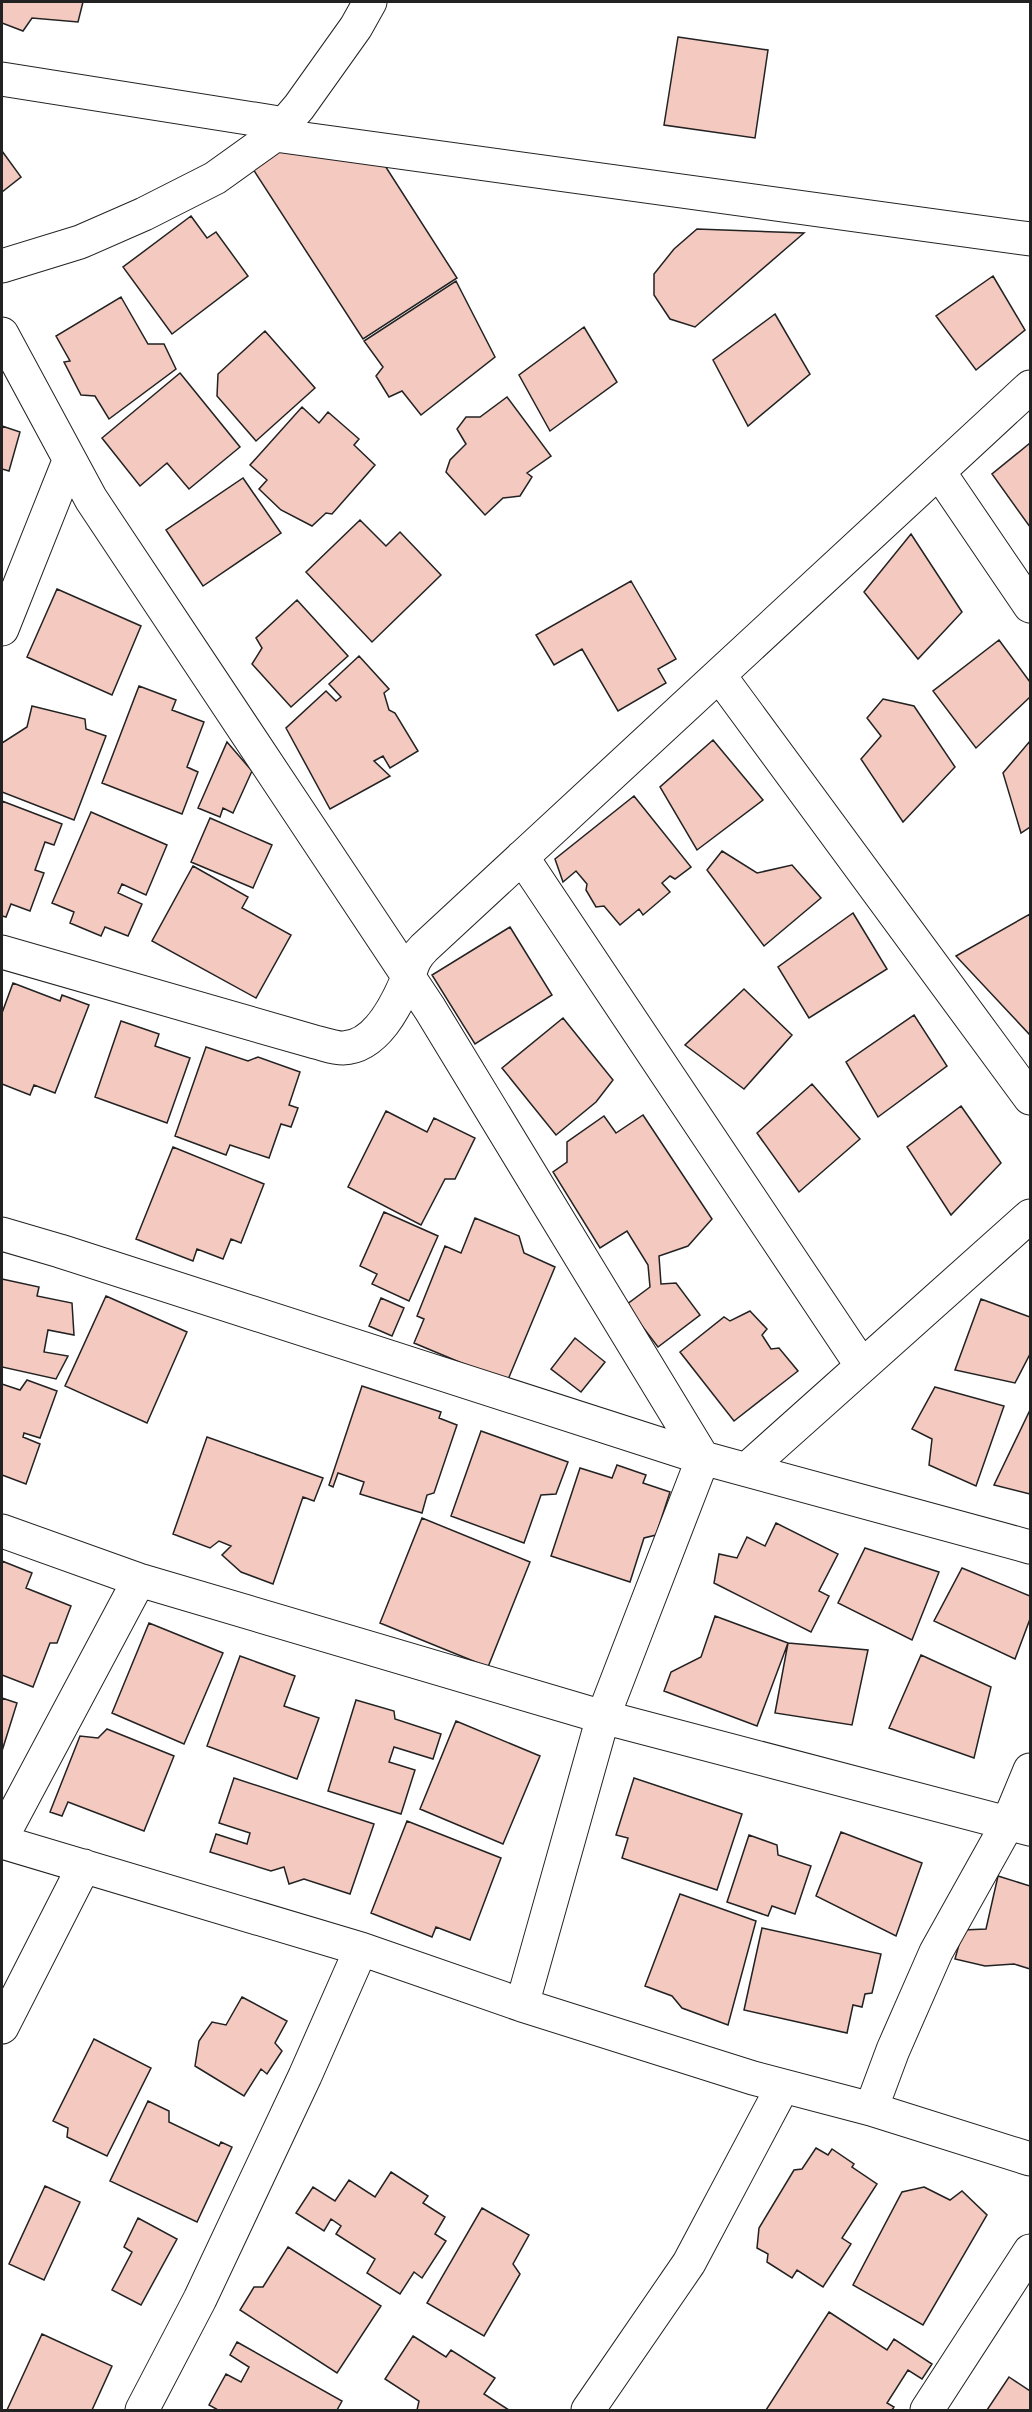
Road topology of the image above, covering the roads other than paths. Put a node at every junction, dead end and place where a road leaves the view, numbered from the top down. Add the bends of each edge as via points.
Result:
1 (370, 2) edge
2 (2, 79) edge
3 (280, 130) junction
4 (1030, 239) edge
5 (2, 266) edge
6 (2, 334) edge
7 (1030, 387) edge
8 (69, 461) junction
9 (939, 472) junction
10 (1030, 606) edge
11 (2, 629) edge
12 (719, 675) junction
13 (522, 857) junction
14 (2, 952) edge
15 (408, 978) junction
16 (1030, 1098) edge
17 (1030, 1216) edge
18 (2, 1234) edge
19 (862, 1366) junction
20 (703, 1458) junction
21 (747, 1469) junction
22 (2, 1531) edge
23 (1030, 1547) edge
24 (140, 1580) junction
25 (603, 1717) junction
26 (1030, 1770) edge
27 (1019, 1826) edge
28 (2, 1837) edge
29 (2, 1842) edge
30 (84, 1866) junction
31 (361, 1949) junction
32 (522, 2005) junction
33 (2, 2028) edge
34 (783, 2086) junction
35 (871, 2109) junction
36 (1030, 2159) edge
37 (1030, 2251) edge
38 (142, 2410) edge
39 (588, 2410) edge
40 (927, 2410) edge

1 - 3 street
2 - 3 street
3 - 4 street
3 - 5 street via 215,178 144,214 80,242
6 - 8 street
7 - 9 street
8 - 11 street
8 - 15 street
9 - 10 street
9 - 12 street
12 - 13 street
12 - 16 street
13 - 15 street via 423,948 414,958
13 - 19 street
14 - 15 street via 343,1048 375,1033
15 - 20 street
17 - 19 street
18 - 20 street
19 - 21 street
20 - 21 street
20 - 25 street
21 - 23 street
22 - 24 street
24 - 25 street
24 - 28 street
25 - 27 street
25 - 32 street
26 - 27 street
27 - 35 street via 936,1952
29 - 30 street
30 - 31 street
30 - 33 street
31 - 32 street
31 - 38 street via 200,2299
32 - 34 street
34 - 35 street
34 - 39 street via 689,2263
35 - 36 street
37 - 40 street

